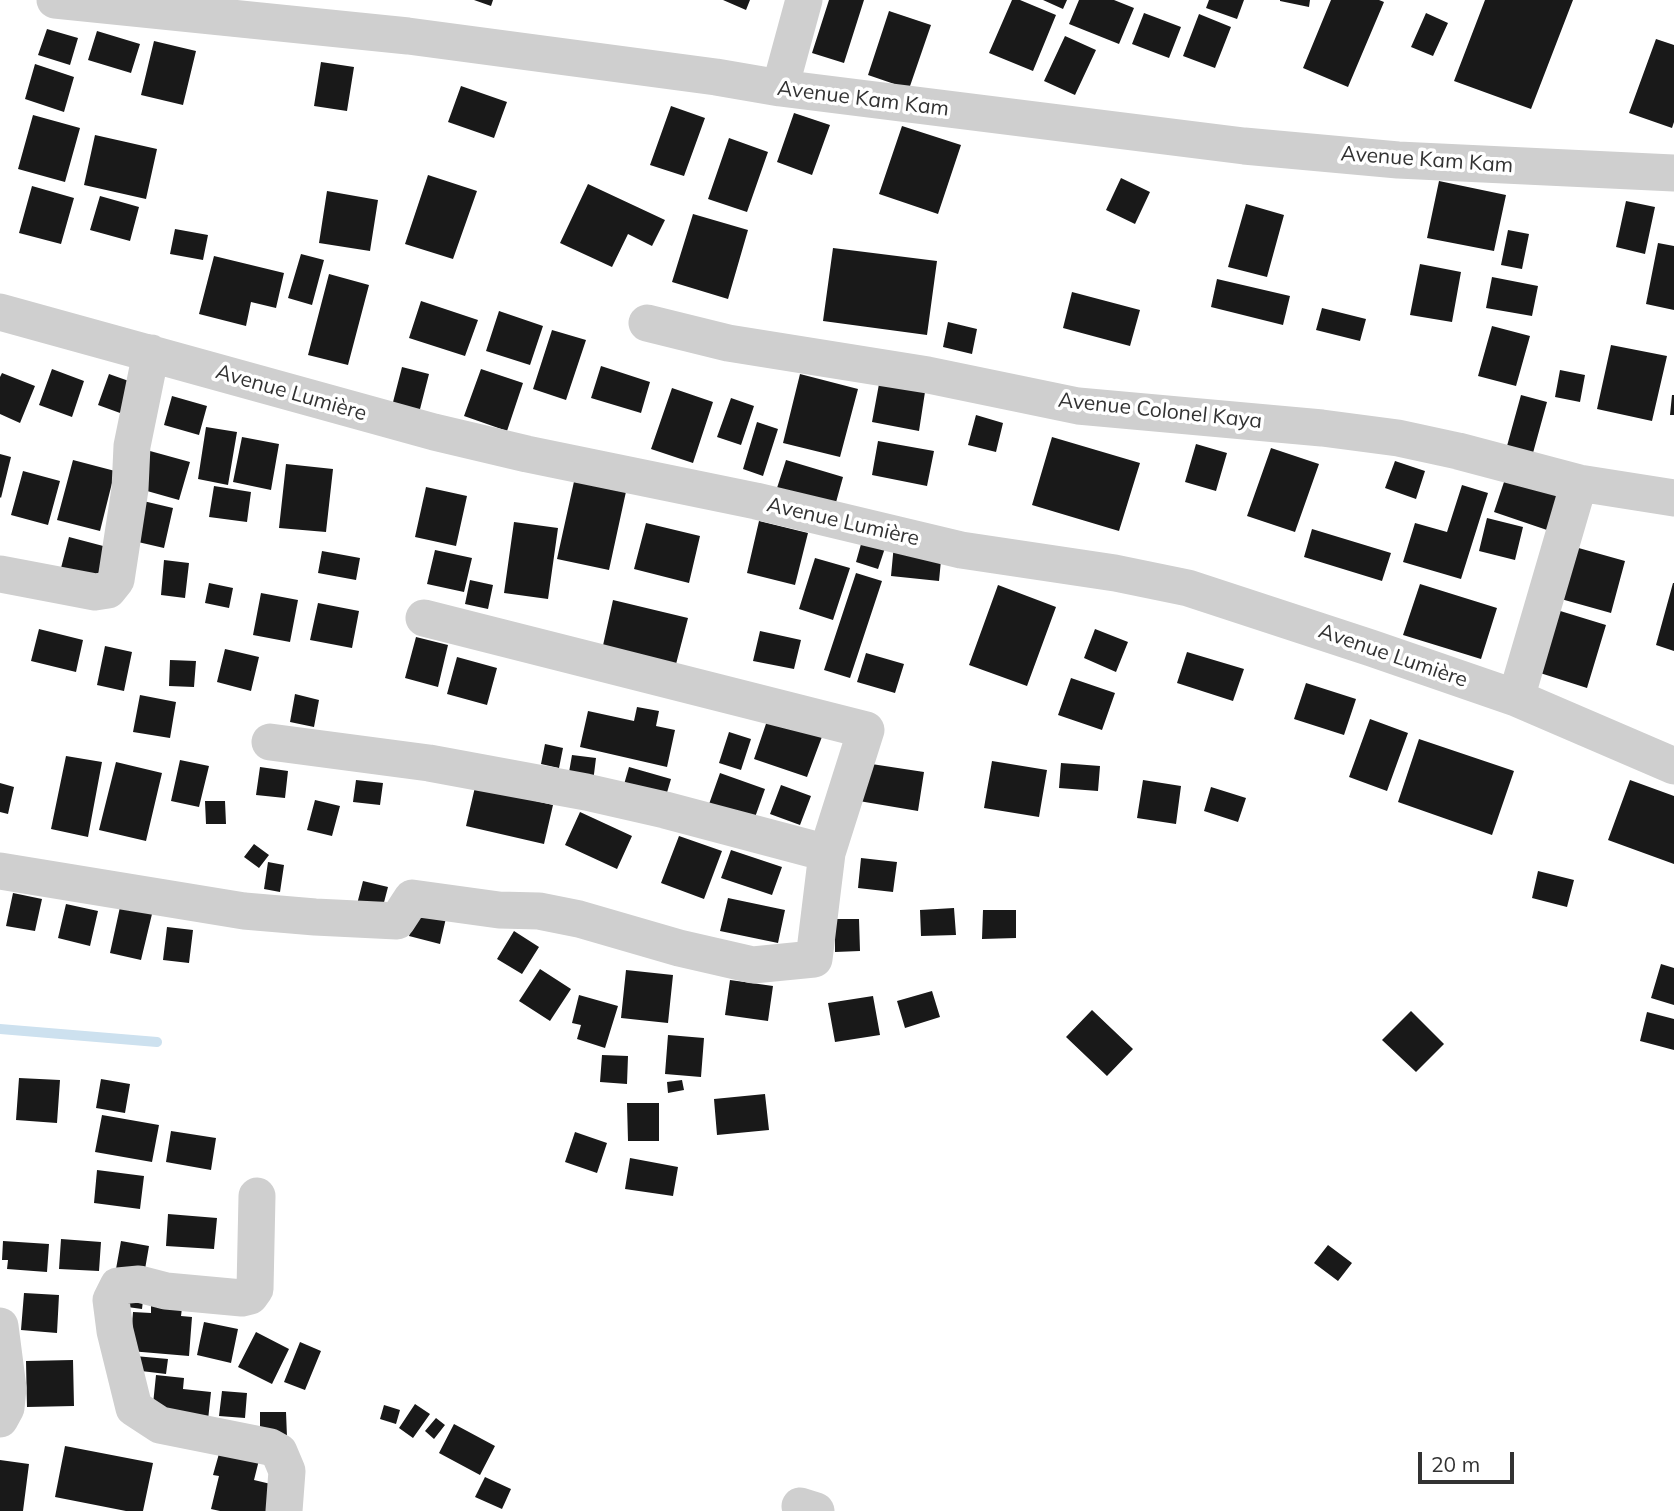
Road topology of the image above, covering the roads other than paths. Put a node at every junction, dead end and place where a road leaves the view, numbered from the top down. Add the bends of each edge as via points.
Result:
1 (55, 0) edge
2 (804, 0) edge
3 (780, 89) junction
4 (1674, 173) edge
5 (0, 312) edge
6 (647, 323) dead end
7 (151, 354) junction
8 (1579, 483) junction
9 (1674, 498) edge
10 (0, 574) edge
11 (424, 618) dead end
12 (1516, 698) junction
13 (271, 742) dead end
14 (1674, 766) edge
15 (827, 853) junction
16 (0, 871) edge
17 (257, 1196) dead end
18 (0, 1326) edge
19 (0, 1419) edge
20 (284, 1511) edge

1 - 3 street, Avenue Kam Kam via 408,36
2 - 3 street
3 - 4 street, Avenue Kam Kam via 1256,148 1398,160
5 - 7 street, Avenue Lumière
6 - 8 street, Avenue Colonel Kaya via 728,343 928,375 1078,406 1398,438
7 - 10 street via 132,446 116,580 108,590 95,592
7 - 12 street, Avenue Lumière via 527,454 757,501 961,550 1188,588
8 - 9 street, Avenue Colonel Kaya
8 - 12 street
11 - 15 street via 866,730
12 - 14 street, Avenue Lumière
13 - 15 street via 429,763 586,792
15 - 16 street via 814,959 752,965 539,911 412,898 397,921 244,912
17 - 20 street via 254,1289 250,1296 166,1291 139,1284 118,1286 111,1300 134,1408 160,1424 279,1452 287,1471
18 - 19 street via 8,1388

